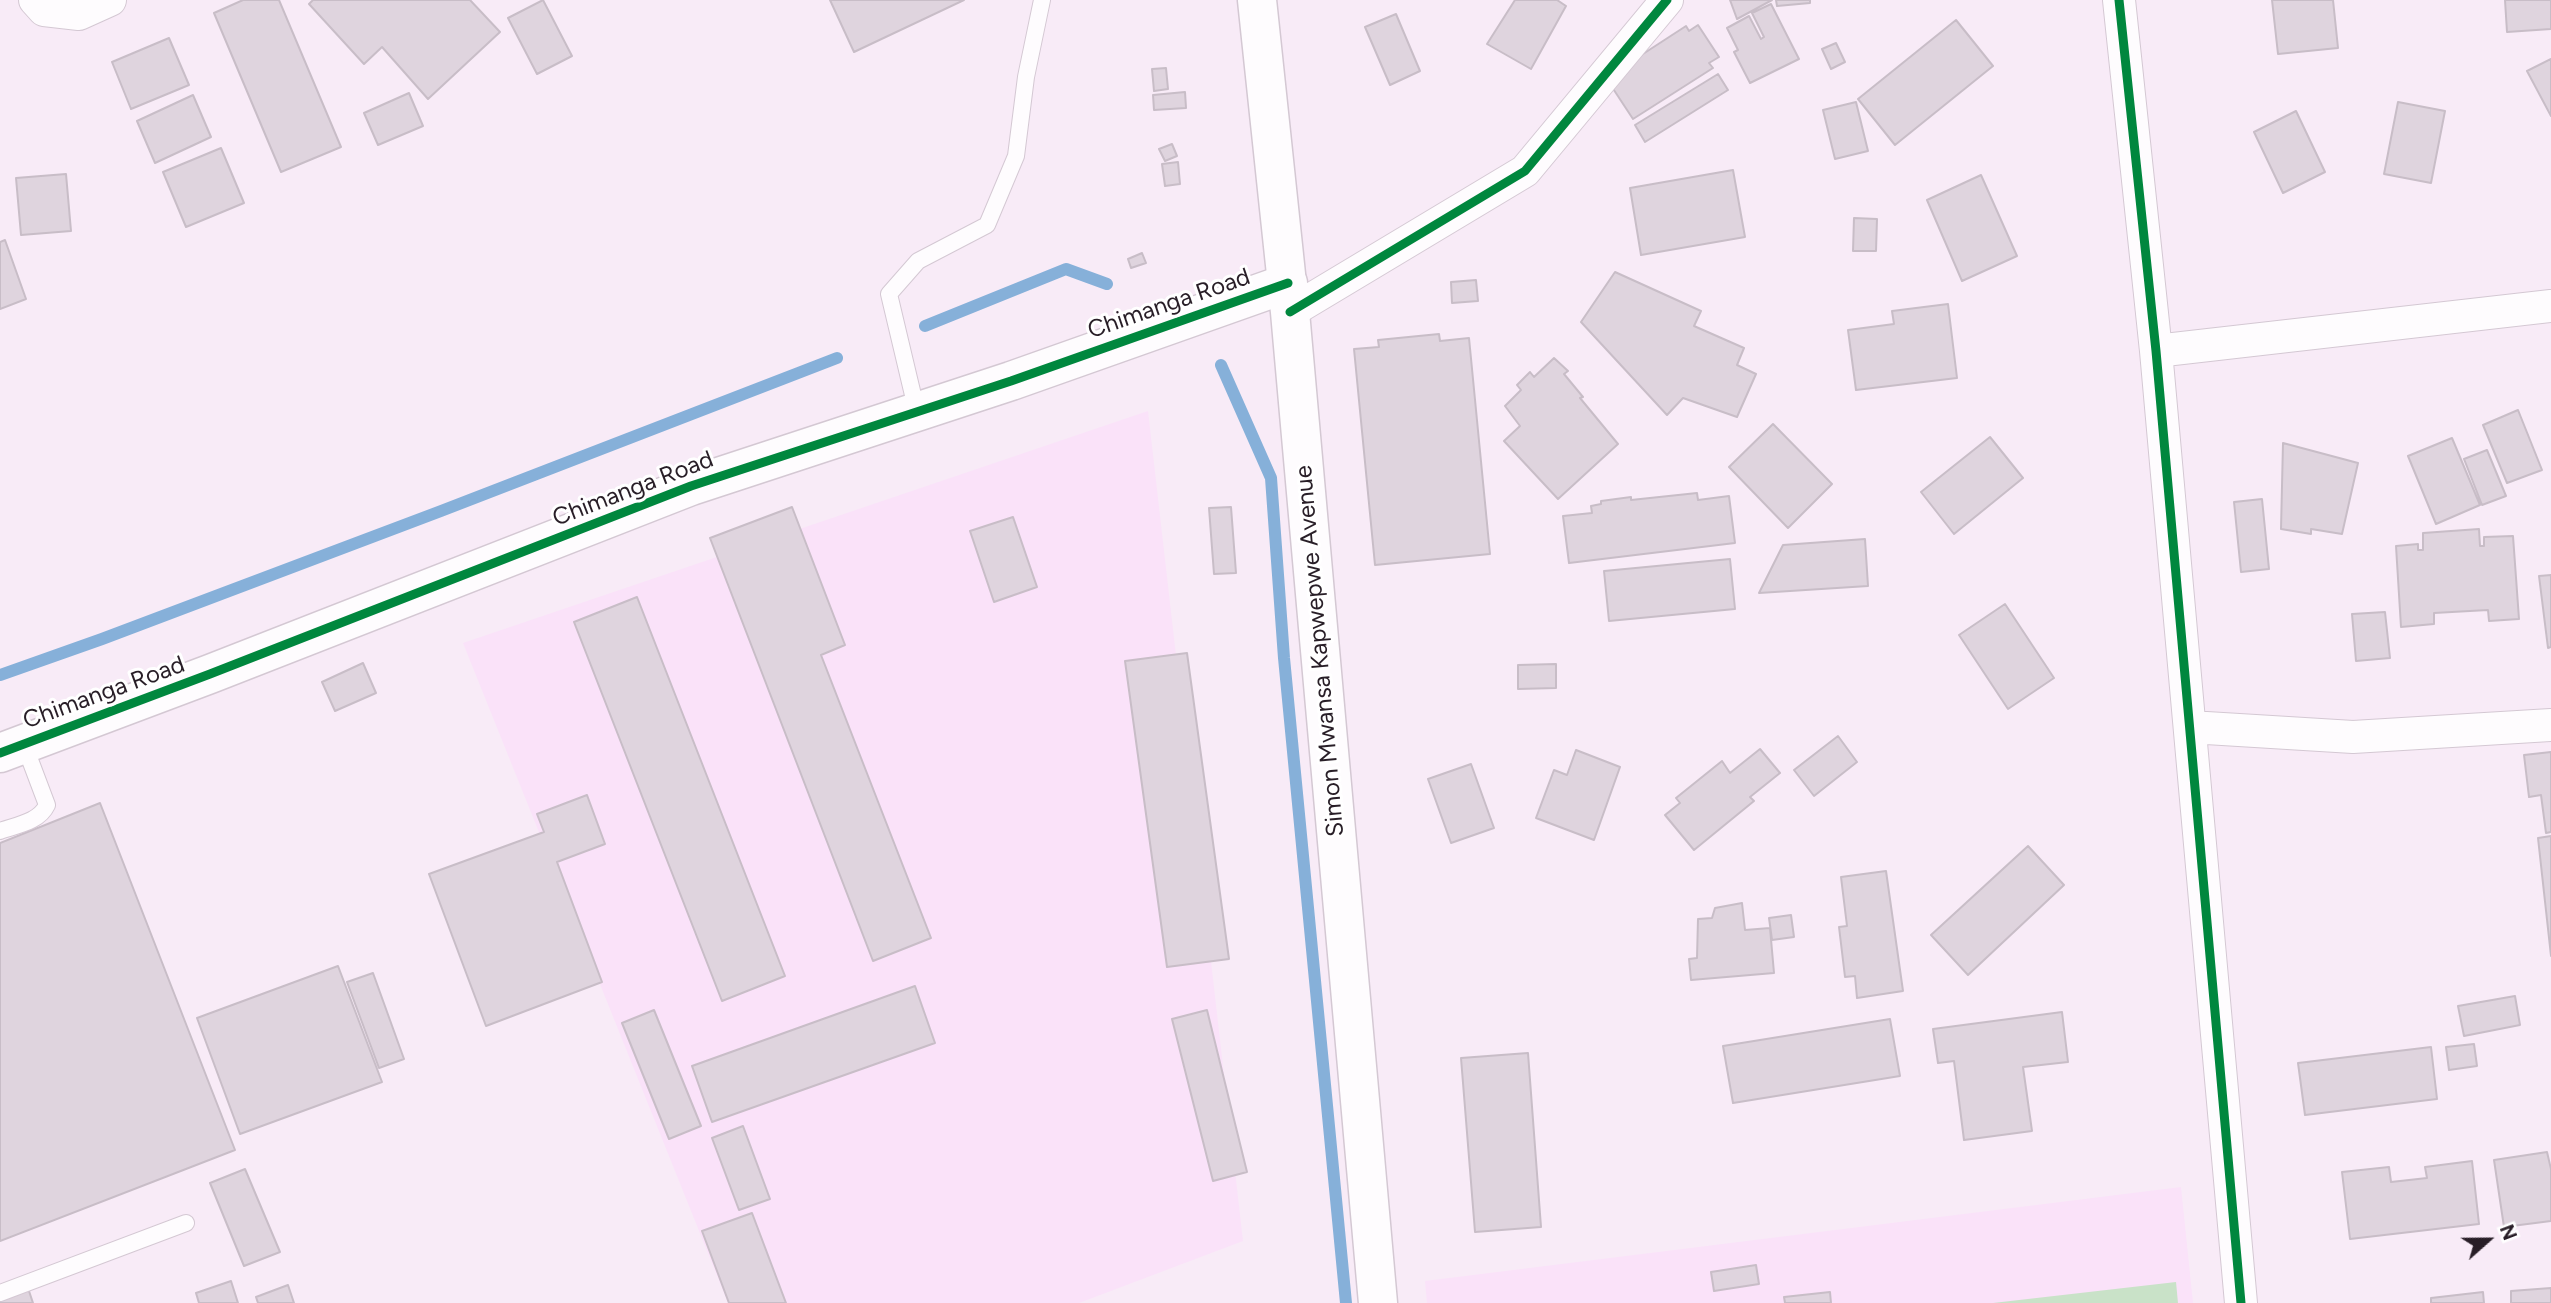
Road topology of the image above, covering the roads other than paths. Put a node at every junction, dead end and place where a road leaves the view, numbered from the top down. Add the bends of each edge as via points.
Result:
1 (35, 0) edge
2 (110, 0) edge
3 (1042, 0) edge
4 (1257, 0) edge
5 (1667, 0) edge
6 (2119, 0) edge
7 (1289, 298) junction
8 (2551, 306) edge
9 (2156, 351) junction
10 (918, 412) junction
11 (2551, 725) edge
12 (2190, 727) junction
13 (12, 748) edge
14 (0, 831) edge
15 (186, 1223) dead end
16 (0, 1293) edge
17 (1378, 1303) edge
18 (2241, 1303) edge

1 - 2 street via 44,10 79,14
3 - 10 lane via 1016,156 987,225 918,261 889,294
4 - 7 street, Simon Mwansa Kapwepwe Avenue
5 - 7 street via 1525,171
6 - 9 street
7 - 10 street, Chimanga Road
7 - 17 street, Simon Mwansa Kapwepwe Avenue
8 - 9 street
9 - 12 street
10 - 13 street, Chimanga Road via 691,486
11 - 12 street via 2353,737
12 - 18 street
13 - 14 lane via 47,805 34,819
15 - 16 lane

